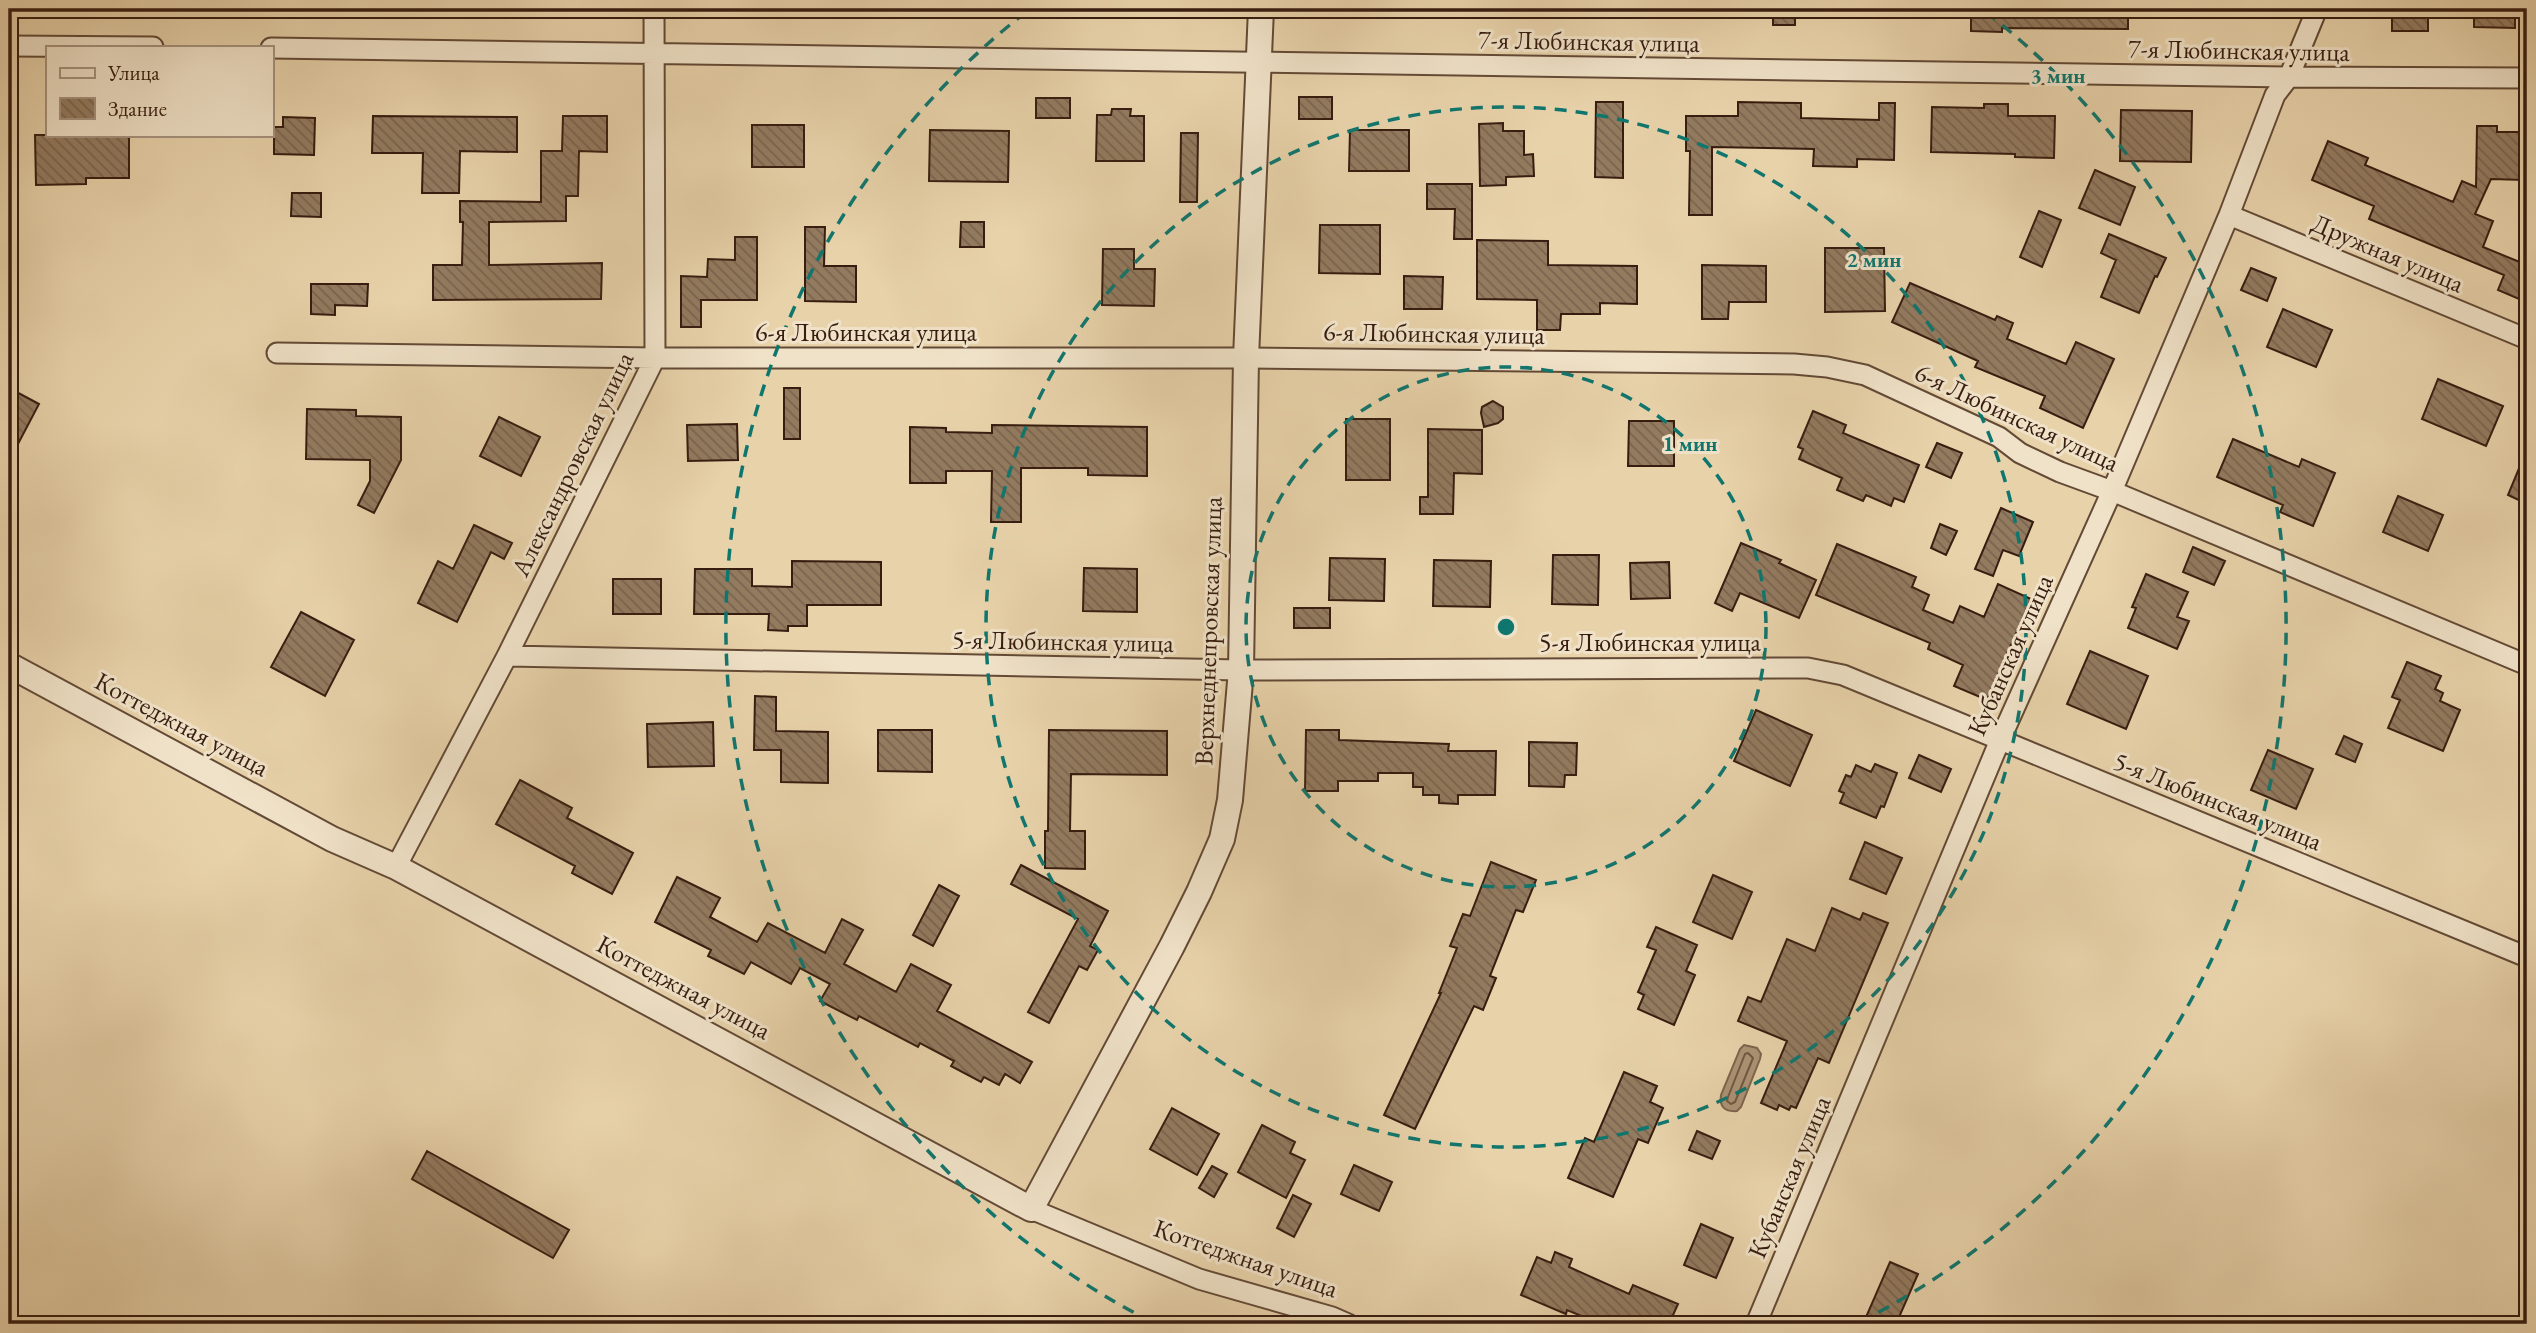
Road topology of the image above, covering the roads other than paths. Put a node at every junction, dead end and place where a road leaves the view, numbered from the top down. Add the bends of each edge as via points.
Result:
1 (654, 9) edge
2 (1261, 9) edge
3 (2317, 9) edge
4 (9, 46) edge
5 (46, 46) edge
6 (273, 48) edge
7 (653, 52) junction
8 (1259, 62) junction
9 (2289, 77) junction
10 (2527, 78) edge
11 (2229, 215) junction
12 (2527, 339) edge
13 (277, 353) dead end
14 (655, 358) junction
15 (1246, 358) junction
16 (2112, 491) junction
17 (508, 656) junction
18 (9, 665) edge
19 (2527, 665) edge
20 (1241, 670) junction
21 (2000, 740) junction
22 (396, 867) junction
23 (2527, 957) edge
24 (1031, 1209) junction
25 (1348, 1324) edge
26 (1756, 1324) edge

1 - 7 street, Александровская улица
2 - 8 street, Верхнеднепровская улица
3 - 9 street, Кубанская улица
4 - 5 street
6 - 7 street, 7-я Любинская улица
7 - 8 street, 7-я Любинская улица
7 - 14 street, Александровская улица
8 - 9 street, 7-я Любинская улица
8 - 15 street, Верхнеднепровская улица
9 - 10 street, 7-я Любинская улица
9 - 11 street, Кубанская улица via 2276,95
11 - 12 street, Дружная улица
11 - 16 street, Кубанская улица
13 - 14 street, 6-я Любинская улица
14 - 15 street, 6-я Любинская улица
14 - 17 street, Александровская улица
15 - 16 street, 6-я Любинская улица via 1827,367 1888,385 1998,437 2020,453
15 - 20 street, Верхнеднепровская улица
16 - 19 street, 6-я Любинская улица
16 - 21 street, Кубанская улица
17 - 20 street, 5-я Любинская улица
17 - 22 street, Александровская улица
18 - 22 street, Коттеджная улица via 332,839
20 - 21 street, 5-я Любинская улица via 1808,668 1843,675
20 - 24 street, Верхнеднепровская улица via 1230,800 1222,839 1172,946
21 - 23 street, 5-я Любинская улица
21 - 26 street, Кубанская улица
22 - 24 street, Коттеджная улица
24 - 25 street, Коттеджная улица via 1199,1279

